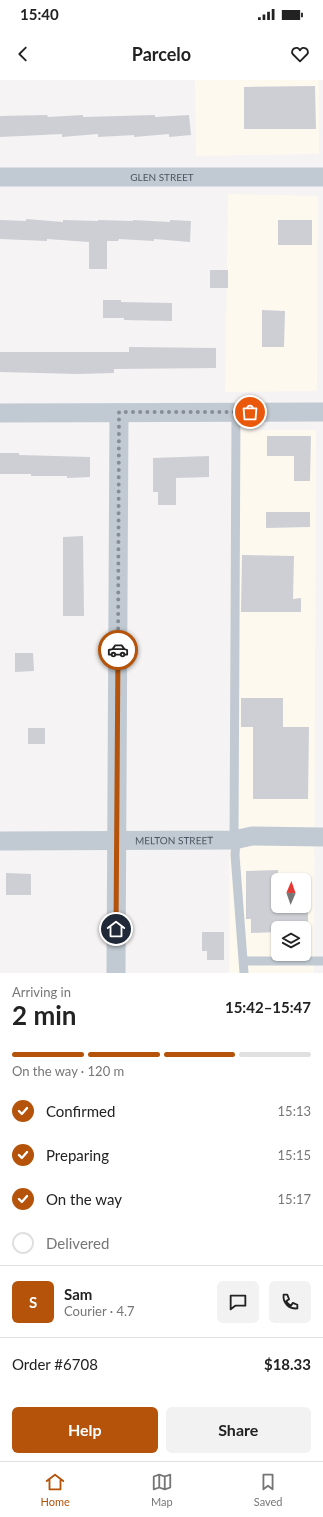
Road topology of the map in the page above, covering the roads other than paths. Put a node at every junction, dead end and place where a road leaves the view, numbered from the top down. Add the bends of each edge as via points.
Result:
1 (0, 177) edge
2 (323, 177) edge
3 (119, 412) junction
4 (236, 412) junction
5 (323, 412) edge
6 (0, 413) edge
7 (323, 837) edge
8 (117, 840) junction
9 (235, 840) junction
10 (0, 841) edge
11 (244, 961) junction
12 (323, 961) edge
13 (116, 973) edge
14 (244, 973) edge

1 - 2 street, GLEN STREET
3 - 4 street
3 - 6 street
3 - 8 street
4 - 5 street
4 - 9 lane
7 - 9 street, MELTON STREET via 252,836
8 - 9 street, MELTON STREET
8 - 10 street, MELTON STREET
8 - 13 street
9 - 11 lane
11 - 12 lane
11 - 14 lane

